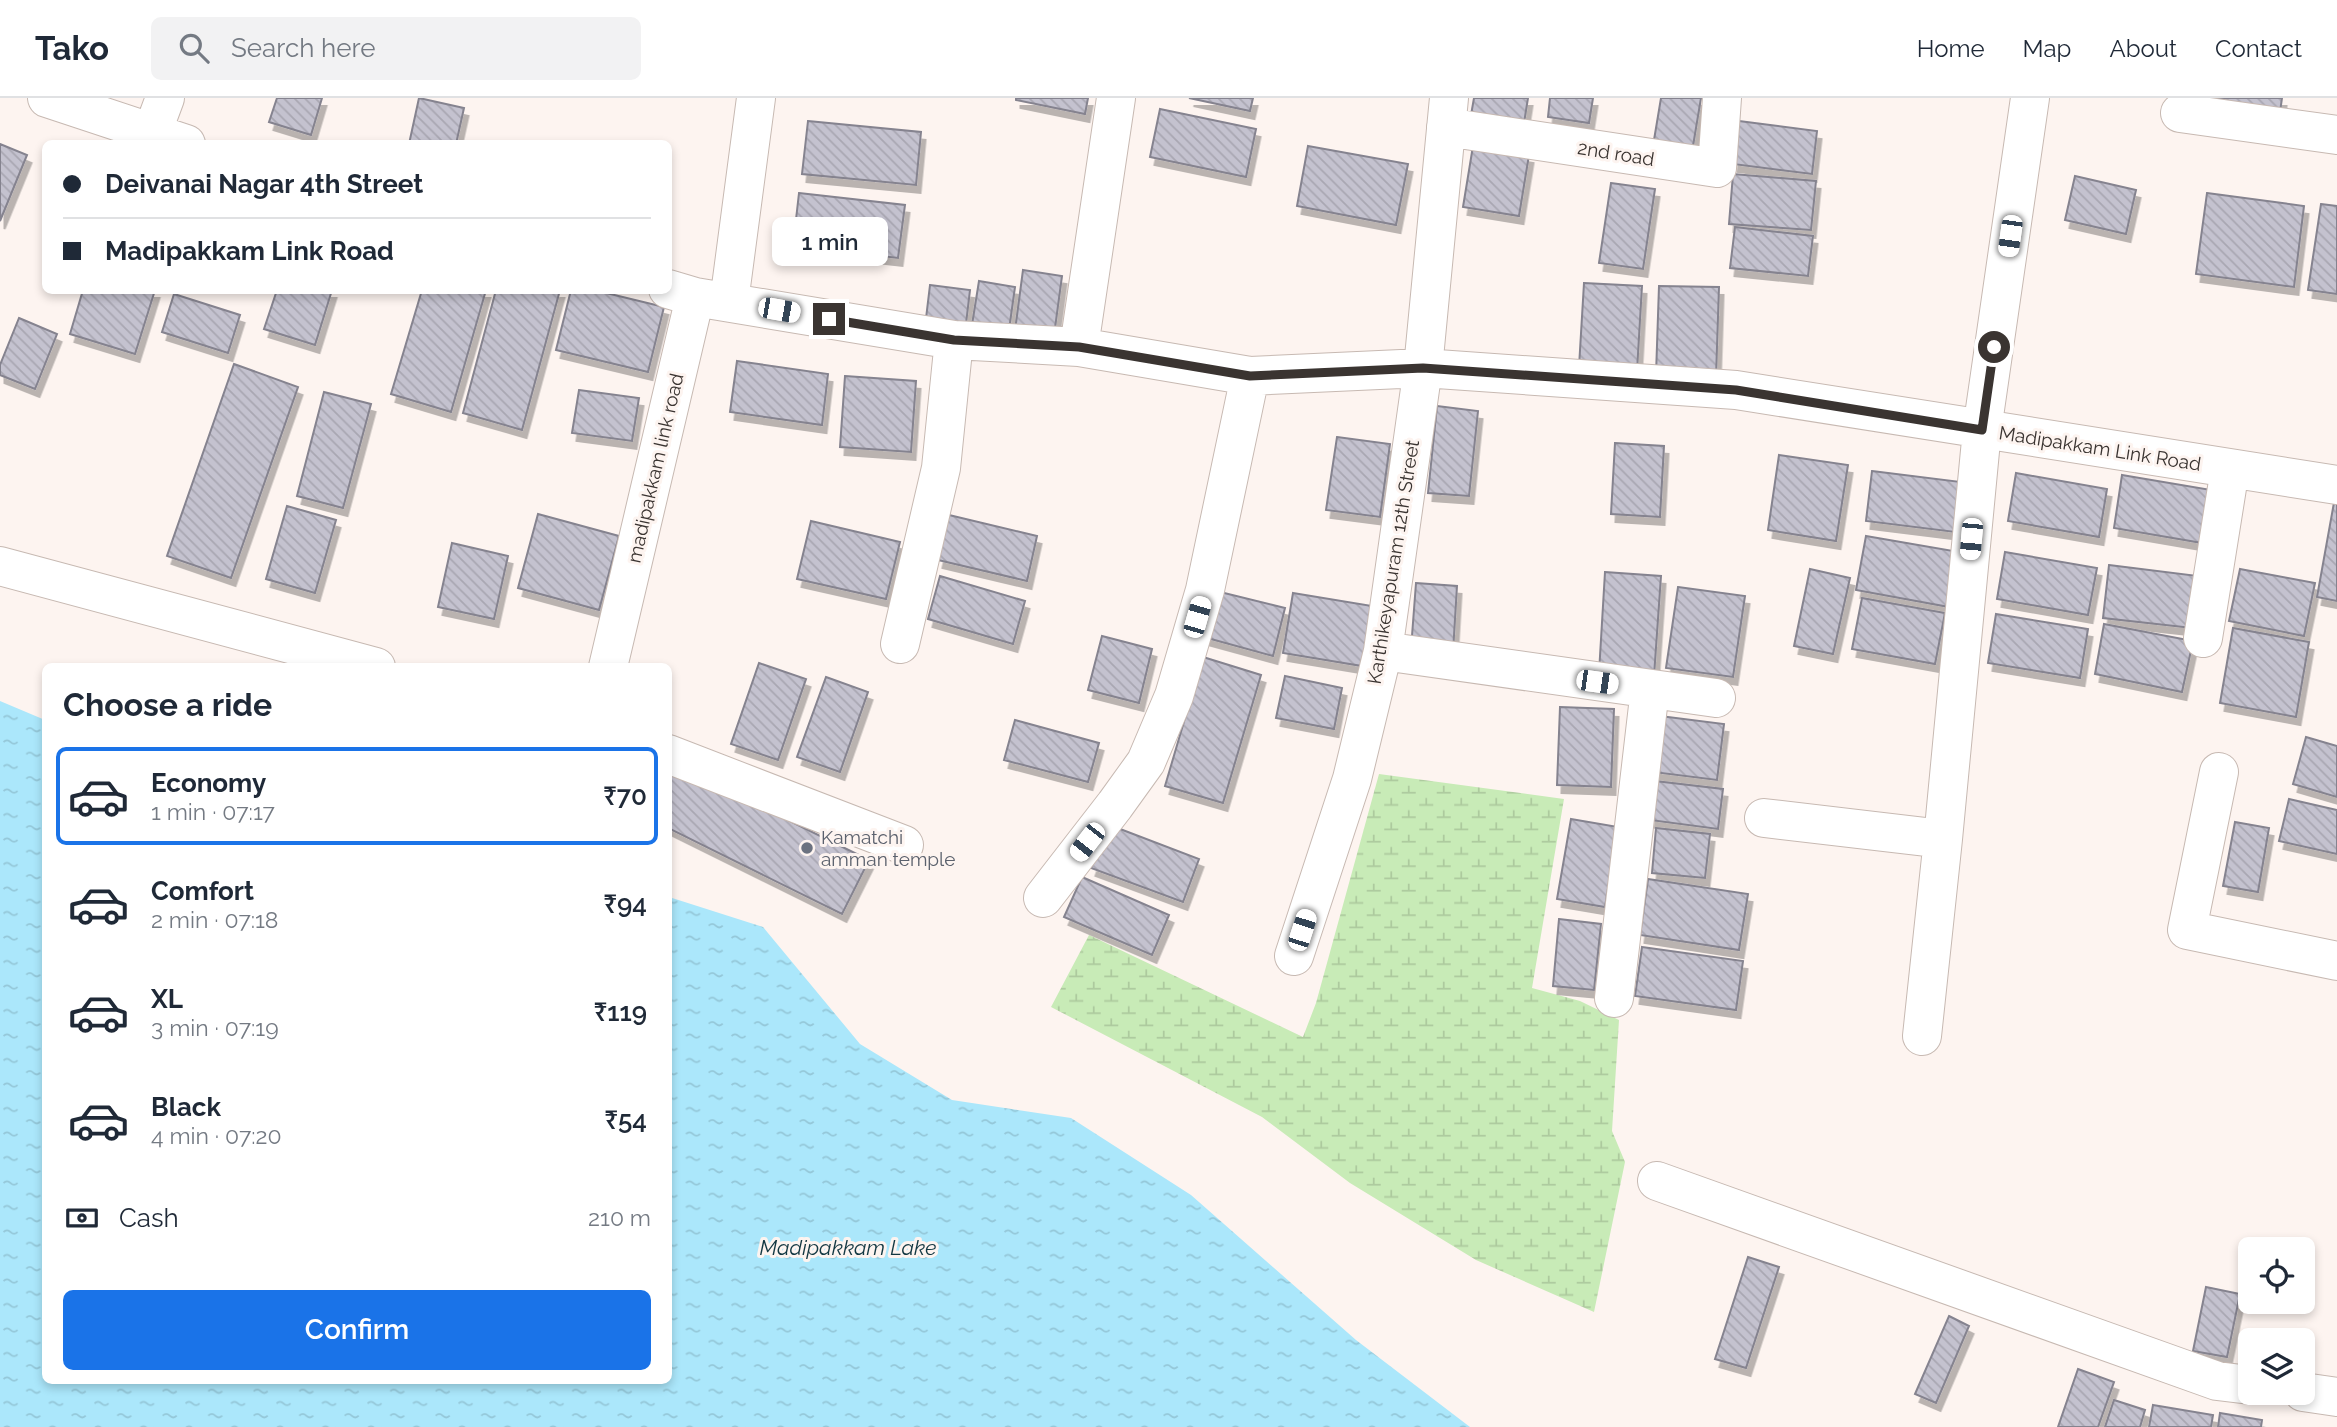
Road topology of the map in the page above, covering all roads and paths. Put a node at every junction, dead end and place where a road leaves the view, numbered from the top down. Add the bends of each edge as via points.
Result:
1 (47, 98) edge
2 (165, 98) edge
3 (756, 98) edge
4 (1116, 98) edge
5 (1722, 98) edge
6 (2030, 98) edge
7 (1448, 112) edge
8 (2180, 113) dead end
9 (2314, 121) edge
10 (169, 138) edge
11 (697, 296) edge
12 (954, 340) junction
13 (1079, 347) junction
14 (1423, 368) junction
15 (1250, 376) junction
16 (1982, 430) junction
17 (2230, 469) junction
18 (2337, 485) edge
19 (0, 566) edge
20 (2203, 638) dead end
21 (900, 644) dead end
22 (1383, 651) junction
23 (361, 663) edge
24 (609, 663) edge
25 (1650, 690) junction
26 (1716, 698) dead end
27 (672, 756) edge
28 (2219, 772) dead end
29 (1764, 818) dead end
30 (1943, 839) junction
31 (904, 845) dead end
32 (1044, 898) dead end
33 (1293, 956) dead end
34 (2337, 961) edge
35 (1614, 999) dead end
36 (1922, 1036) dead end
37 (1657, 1181) dead end
38 (2238, 1384) edge
39 (2315, 1394) edge
40 (2337, 1397) edge

1 - 10 street
2 - 10 street
3 - 11 street, madipakkam link road
4 - 13 street
5 - 7 street, 2nd road via 1717,168
6 - 16 street
7 - 14 street, Karthikeyapuram 12th Street
8 - 9 street
11 - 12 street, Madipakkam Link Road
11 - 24 street, madipakkam link road
12 - 13 street, Madipakkam Link Road
12 - 21 street via 941,468
13 - 15 street, Madipakkam Link Road
14 - 15 street, Madipakkam Link Road
14 - 16 street, Madipakkam Link Road via 1736,390
14 - 22 street, Karthikeyapuram 12th Street
15 - 32 street via 1205,590 1174,696 1146,762
16 - 17 street, Madipakkam Link Road
16 - 30 street
17 - 18 street, Madipakkam Link Road
17 - 20 street
19 - 23 street
22 - 25 street
22 - 33 street, Karthikeyapuram 12th Street via 1352,779
25 - 26 street
25 - 35 street
27 - 31 street
28 - 34 street via 2188,930
29 - 30 street
30 - 36 street
37 - 38 street via 2217,1381
39 - 40 street

